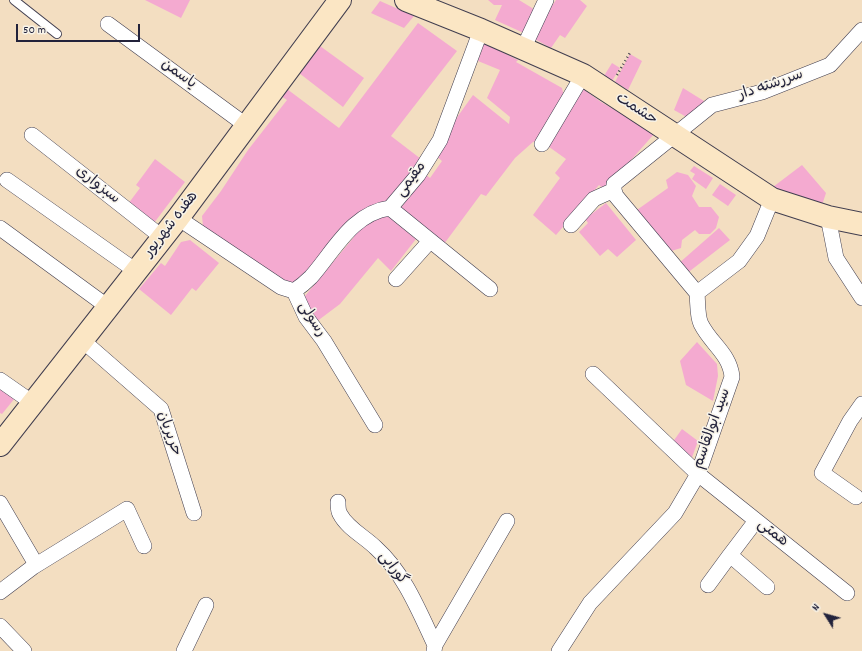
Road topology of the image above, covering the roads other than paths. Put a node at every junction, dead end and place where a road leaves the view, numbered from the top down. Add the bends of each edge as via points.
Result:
1 (14, 0) edge
2 (340, 0) edge
3 (406, 0) edge
4 (546, 0) edge
5 (108, 24) dead end
6 (481, 30) junction
7 (862, 30) edge
8 (57, 34) dead end
9 (524, 49) junction
10 (583, 75) junction
11 (247, 126) junction
12 (32, 134) dead end
13 (674, 135) junction
14 (542, 144) dead end
15 (7, 180) dead end
16 (614, 190) junction
17 (772, 198) junction
18 (390, 208) junction
19 (828, 217) junction
20 (178, 218) junction
21 (862, 224) edge
22 (571, 225) dead end
23 (0, 228) edge
24 (163, 238) junction
25 (430, 241) junction
26 (136, 271) junction
27 (396, 279) dead end
28 (490, 289) dead end
29 (294, 291) junction
30 (697, 293) junction
31 (862, 298) edge
32 (108, 307) junction
33 (82, 340) junction
34 (592, 374) dead end
35 (0, 380) edge
36 (33, 403) junction
37 (862, 404) edge
38 (375, 425) dead end
39 (0, 445) edge
40 (698, 474) junction
41 (856, 497) dead end
42 (338, 502) dead end
43 (0, 503) edge
44 (194, 513) dead end
45 (507, 521) dead end
46 (756, 522) junction
47 (144, 546) dead end
48 (730, 554) junction
49 (33, 567) junction
50 (708, 585) dead end
51 (767, 587) dead end
52 (0, 592) edge
53 (847, 593) dead end
54 (206, 605) dead end
55 (0, 626) edge
56 (434, 648) edge
57 (561, 650) edge
58 (24, 651) edge
59 (184, 651) edge

1 - 8 lane
2 - 11 main road, هفده شهریور
3 - 6 main road, حشمت
4 - 9 street
5 - 11 street, یاسمن
6 - 9 main road, حشمت
6 - 18 street, مقیمی via 440,140 418,175
7 - 13 street, سررشته دار via 830,65 762,92 712,105
9 - 10 main road, حشمت
10 - 13 main road, حشمت
10 - 14 street
11 - 20 main road, هفده شهریور
12 - 24 street, سبزواری
13 - 16 street via 614,184
13 - 17 main road, حشمت
15 - 26 street
16 - 22 street via 594,199
16 - 30 street via 616,196
17 - 19 main road, حشمت
17 - 30 street via 757,236 739,261
18 - 25 street
18 - 29 street, مقیمی via 379,210 349,229 310,278
19 - 21 main road, حشمت
19 - 31 street via 836,258
20 - 24 main road, هفده شهریور
20 - 29 street, رسولی via 281,287
23 - 32 street
24 - 26 main road, هفده شهریور
25 - 27 street
25 - 28 street
26 - 32 main road, هفده شهریور
29 - 38 street, رسولی via 306,317 324,341
30 - 40 street, سید ابوالقاسم via 701,323 728,359 732,377
32 - 33 main road, هفده شهریور
33 - 36 main road, هفده شهریور
33 - 44 street, حریریان via 161,409
34 - 40 street, همتی
35 - 36 street
36 - 39 main road, هفده شهریور
37 - 41 street via 822,473
40 - 46 street, همتی
40 - 57 street, سید ابوالقاسم via 675,513 590,603
42 - 56 street, گورابی via 339,514 376,548 398,573 414,601
43 - 49 street via 34,561
45 - 56 street
46 - 48 street
46 - 53 street, همتی
47 - 49 street via 127,509
48 - 50 street
48 - 51 street
49 - 52 street
54 - 59 street
55 - 58 street

